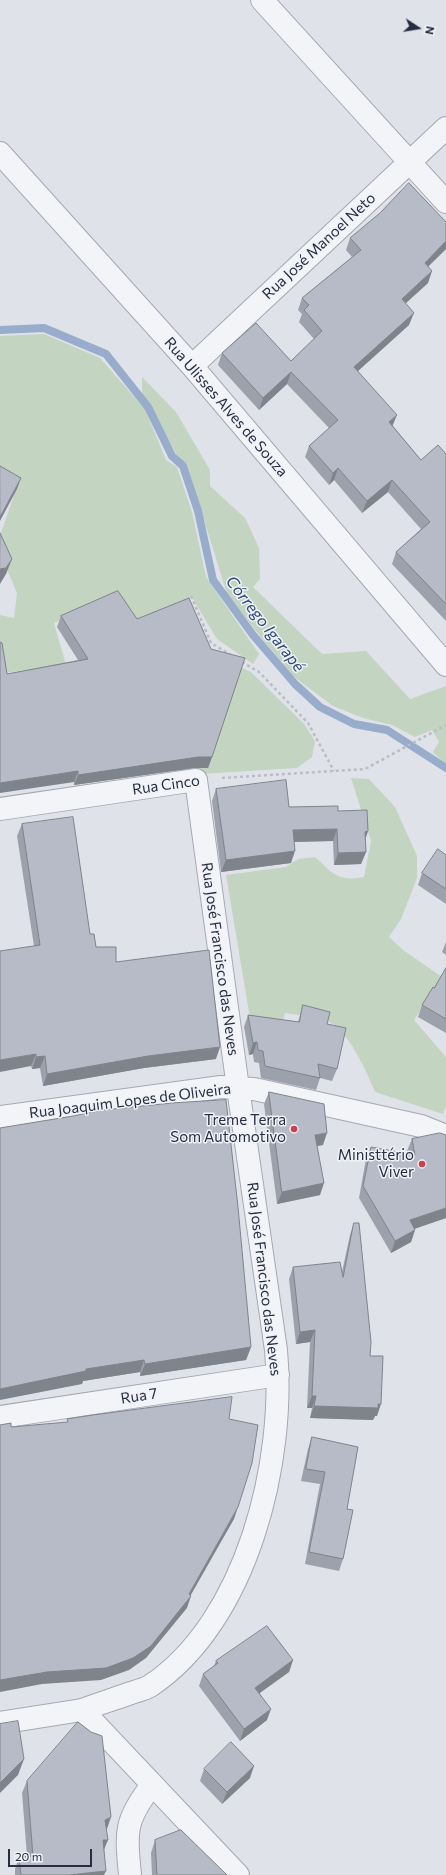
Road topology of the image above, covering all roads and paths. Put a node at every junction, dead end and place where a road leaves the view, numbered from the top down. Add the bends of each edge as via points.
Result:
1 (262, 0) edge
2 (446, 128) edge
3 (0, 153) edge
4 (409, 161) junction
5 (446, 202) edge
6 (192, 366) junction
7 (190, 596) dead end
8 (235, 658) edge
9 (241, 661) edge
10 (446, 666) edge
11 (446, 725) edge
12 (334, 771) junction
13 (196, 780) junction
14 (0, 809) edge
15 (238, 1088) junction
16 (0, 1117) edge
17 (445, 1132) edge
18 (278, 1375) junction
19 (0, 1417) edge
20 (82, 1710) junction
21 (0, 1723) edge
22 (152, 1785) junction
23 (130, 1875) edge
24 (238, 1875) edge

1 - 4 street
2 - 4 street, Rua José Manoel Neto
3 - 6 street, Rua Ulisses Alves de Souza
4 - 5 street
4 - 6 street, Rua José Manoel Neto
6 - 10 street, Rua Ulisses Alves de Souza
7 - 8 path via 211,643
9 - 12 path via 259,672 308,723
11 - 12 path, Rua Cinco via 365,769
12 - 13 path, Rua Cinco
13 - 14 street, Rua Cinco
13 - 15 street, Rua José Francisco das Neves
15 - 16 street, Rua Joaquim Lopes de Oliveira via 221,1087
15 - 17 street, Rua Joaquim Lopes de Oliveira via 254,1089
15 - 18 street, Rua José Francisco das Neves
18 - 19 street, Rua 7
18 - 20 street, Rua José Francisco das Neves via 274,1442 259,1518 239,1574 212,1622 180,1662 149,1686
20 - 21 street, Rua José Francisco das Neves
20 - 22 street
22 - 23 street via 130,1820 127,1841
22 - 24 street

